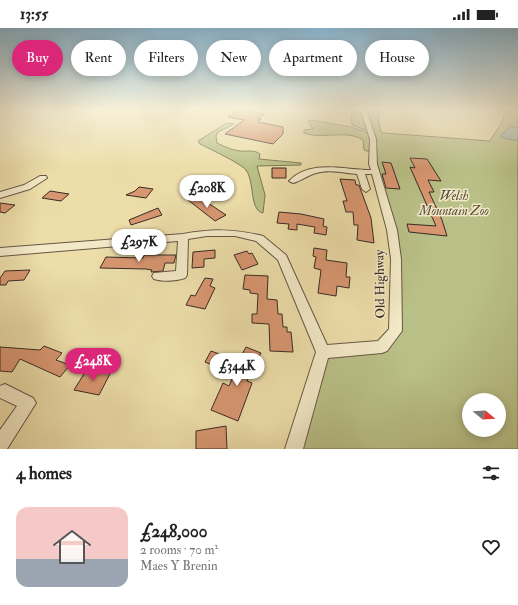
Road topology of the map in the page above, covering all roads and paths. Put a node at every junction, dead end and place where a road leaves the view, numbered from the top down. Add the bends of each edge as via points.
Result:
1 (370, 129) edge
2 (360, 172) junction
3 (376, 172) junction
4 (43, 178) dead end
5 (293, 181) dead end
6 (366, 189) dead end
7 (0, 195) edge
8 (183, 237) junction
9 (0, 252) edge
10 (158, 276) dead end
11 (323, 352) junction
12 (5, 392) dead end
13 (0, 444) edge
14 (294, 449) edge

1 - 3 street, Old Highway
2 - 3 street
2 - 5 street via 324,169 312,171
2 - 6 street
3 - 11 street, Old Highway via 396,259 395,331 382,347
4 - 7 street via 27,187
8 - 9 street
8 - 10 street via 181,275
8 - 11 street via 207,232 235,233 259,238 282,258
11 - 14 street
12 - 13 street via 28,403

